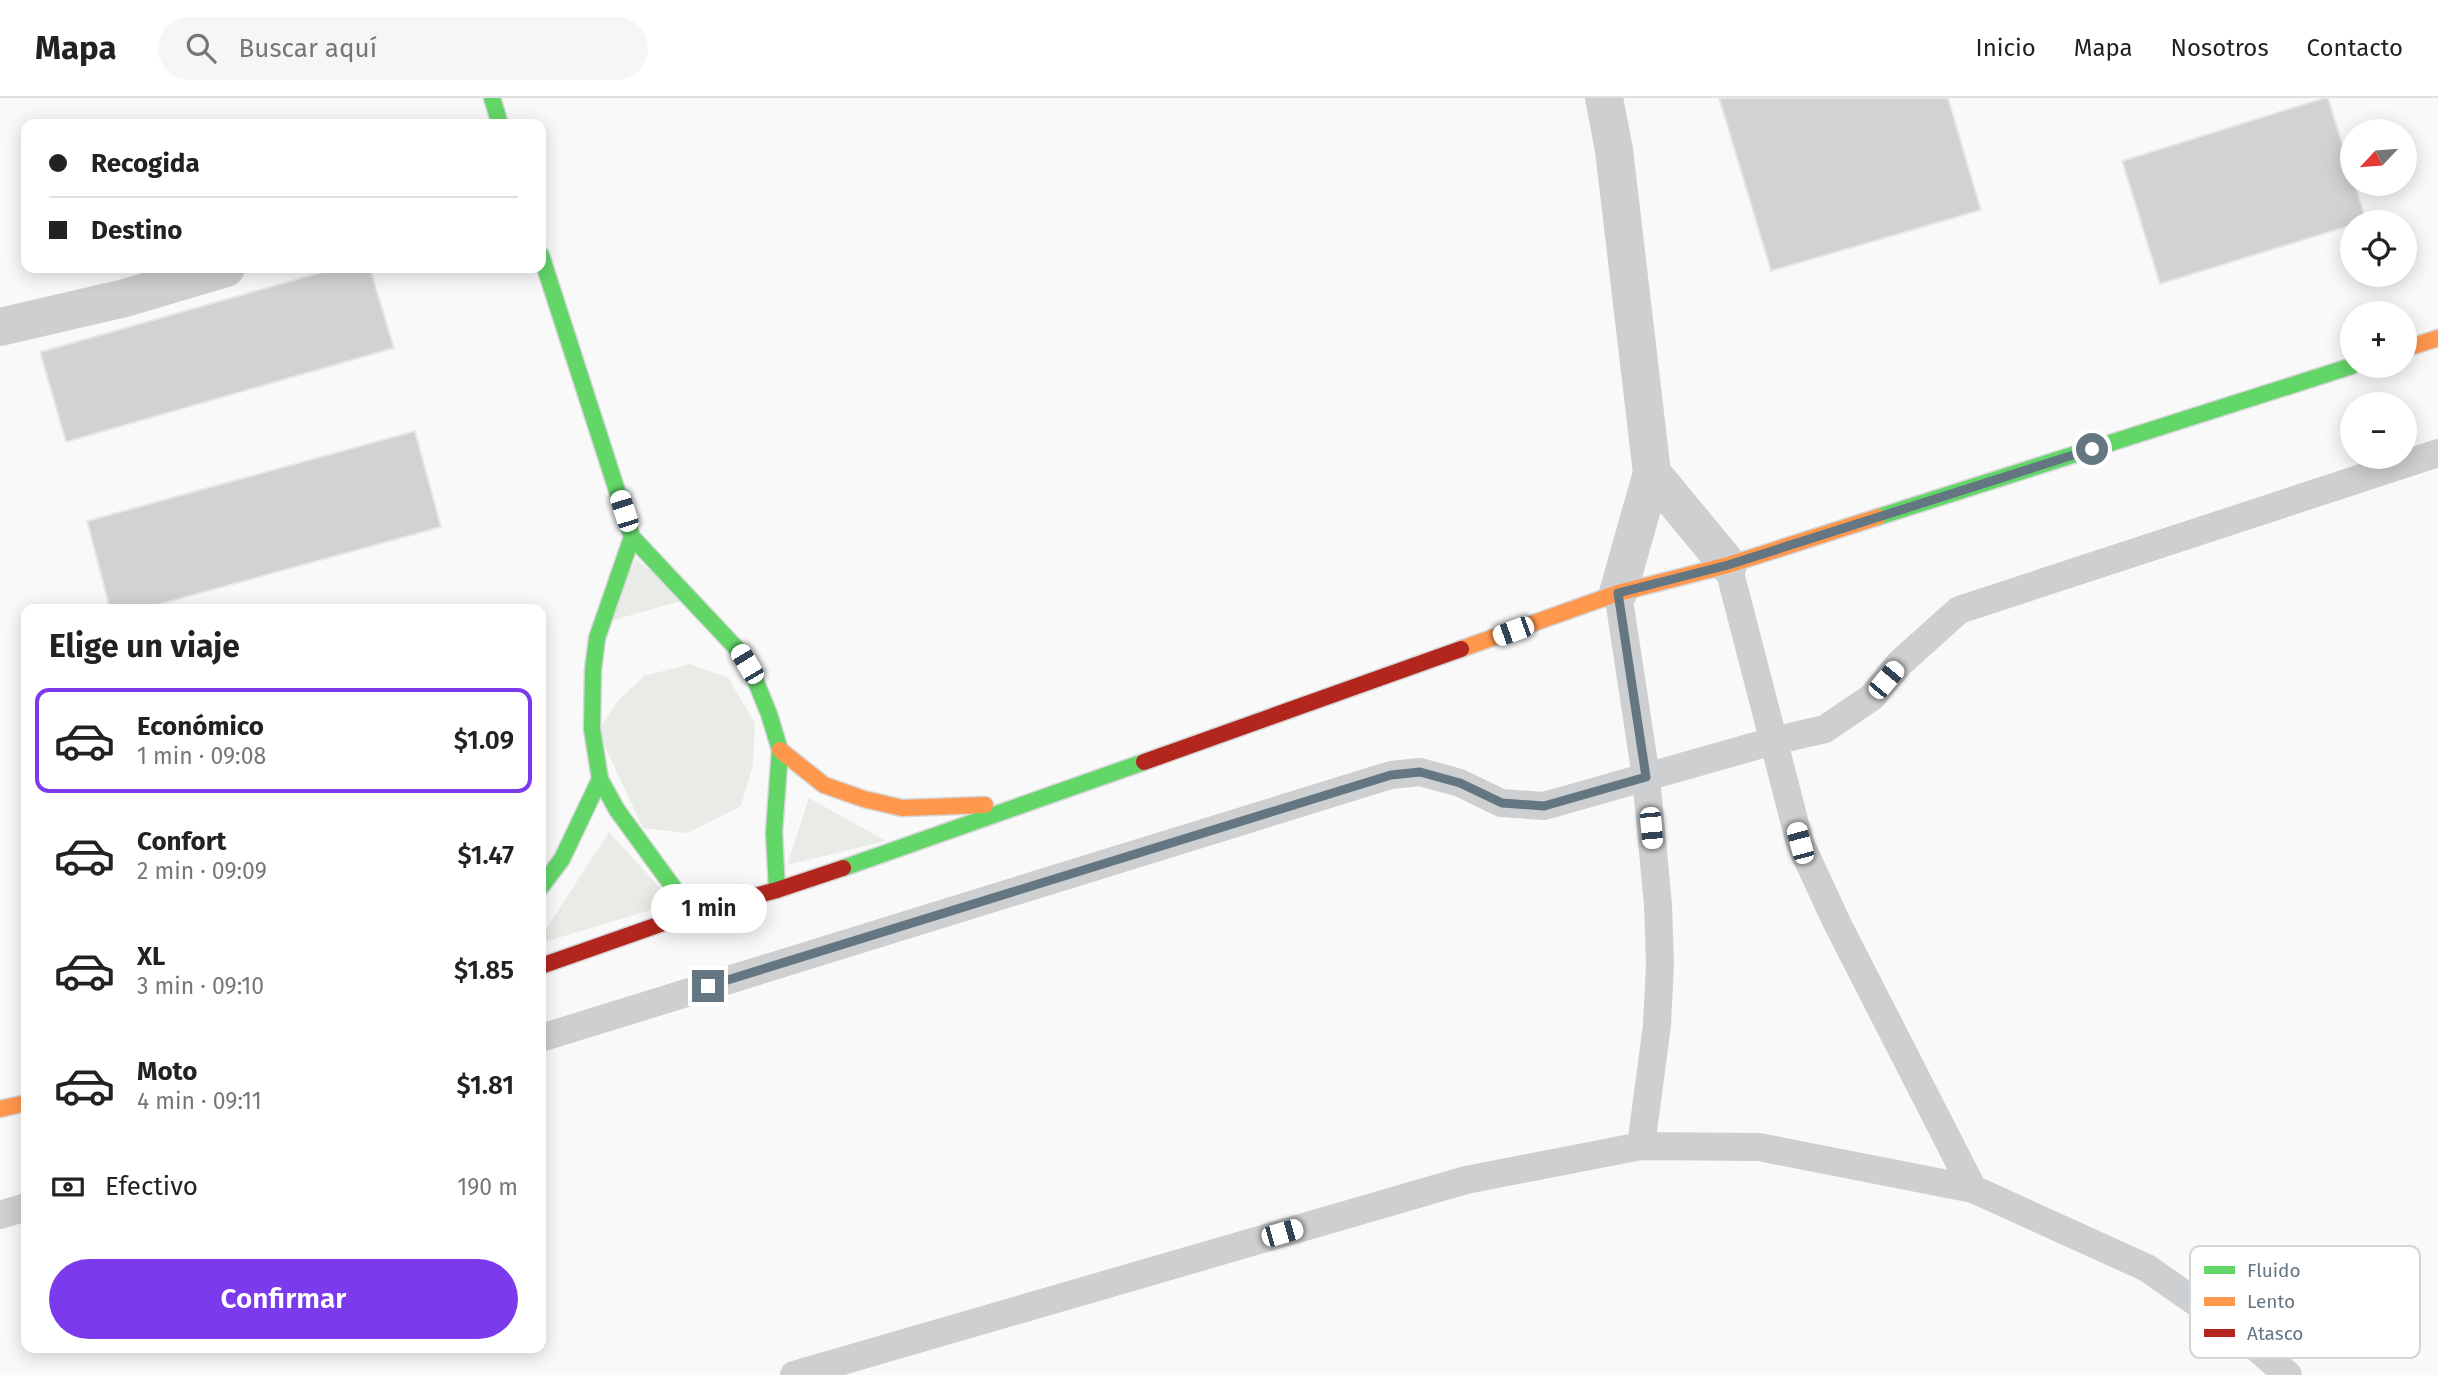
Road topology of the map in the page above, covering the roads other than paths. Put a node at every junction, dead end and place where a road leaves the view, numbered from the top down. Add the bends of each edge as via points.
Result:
1 (492, 98) edge
2 (1604, 98) edge
3 (498, 119) edge
4 (546, 270) edge
5 (209, 273) edge
6 (0, 327) edge
7 (2438, 338) edge
8 (2417, 345) edge
9 (2340, 370) edge
10 (2438, 453) edge
11 (1652, 473) junction
12 (632, 537) junction
13 (1728, 565) junction
14 (1618, 593) junction
15 (1773, 741) junction
16 (780, 750) junction
17 (1646, 777) junction
18 (600, 779) junction
19 (1019, 804) junction
20 (546, 880) edge
21 (777, 890) junction
22 (692, 913) junction
23 (546, 963) edge
24 (546, 1036) edge
25 (21, 1103) edge
26 (0, 1109) edge
27 (1641, 1146) junction
28 (1973, 1189) junction
29 (21, 1209) edge
30 (0, 1215) edge
31 (2190, 1298) edge
32 (2268, 1358) edge
33 (793, 1375) edge
34 (2288, 1375) edge

1 - 3 street
2 - 11 street
4 - 12 street
5 - 6 street
7 - 8 street
9 - 13 street
10 - 15 lane via 1959,610 1900,663 1872,696 1825,729
11 - 13 street
11 - 14 street
12 - 16 street via 739,651 754,677
12 - 18 street via 597,638 592,729
13 - 14 street
13 - 15 lane
14 - 17 lane
14 - 19 street
15 - 17 lane
15 - 28 lane via 1800,843
16 - 19 street via 824,785 902,808
16 - 21 street via 774,822
17 - 24 lane via 1544,806 1502,803 1460,783 1420,772 1391,775
17 - 27 lane via 1660,963
18 - 20 street via 562,859
18 - 22 street via 617,810
19 - 21 street
21 - 22 street
22 - 23 street
25 - 26 street
27 - 28 lane via 1759,1147
27 - 33 lane via 1466,1180
28 - 31 lane via 2147,1268
29 - 30 lane
32 - 34 lane

